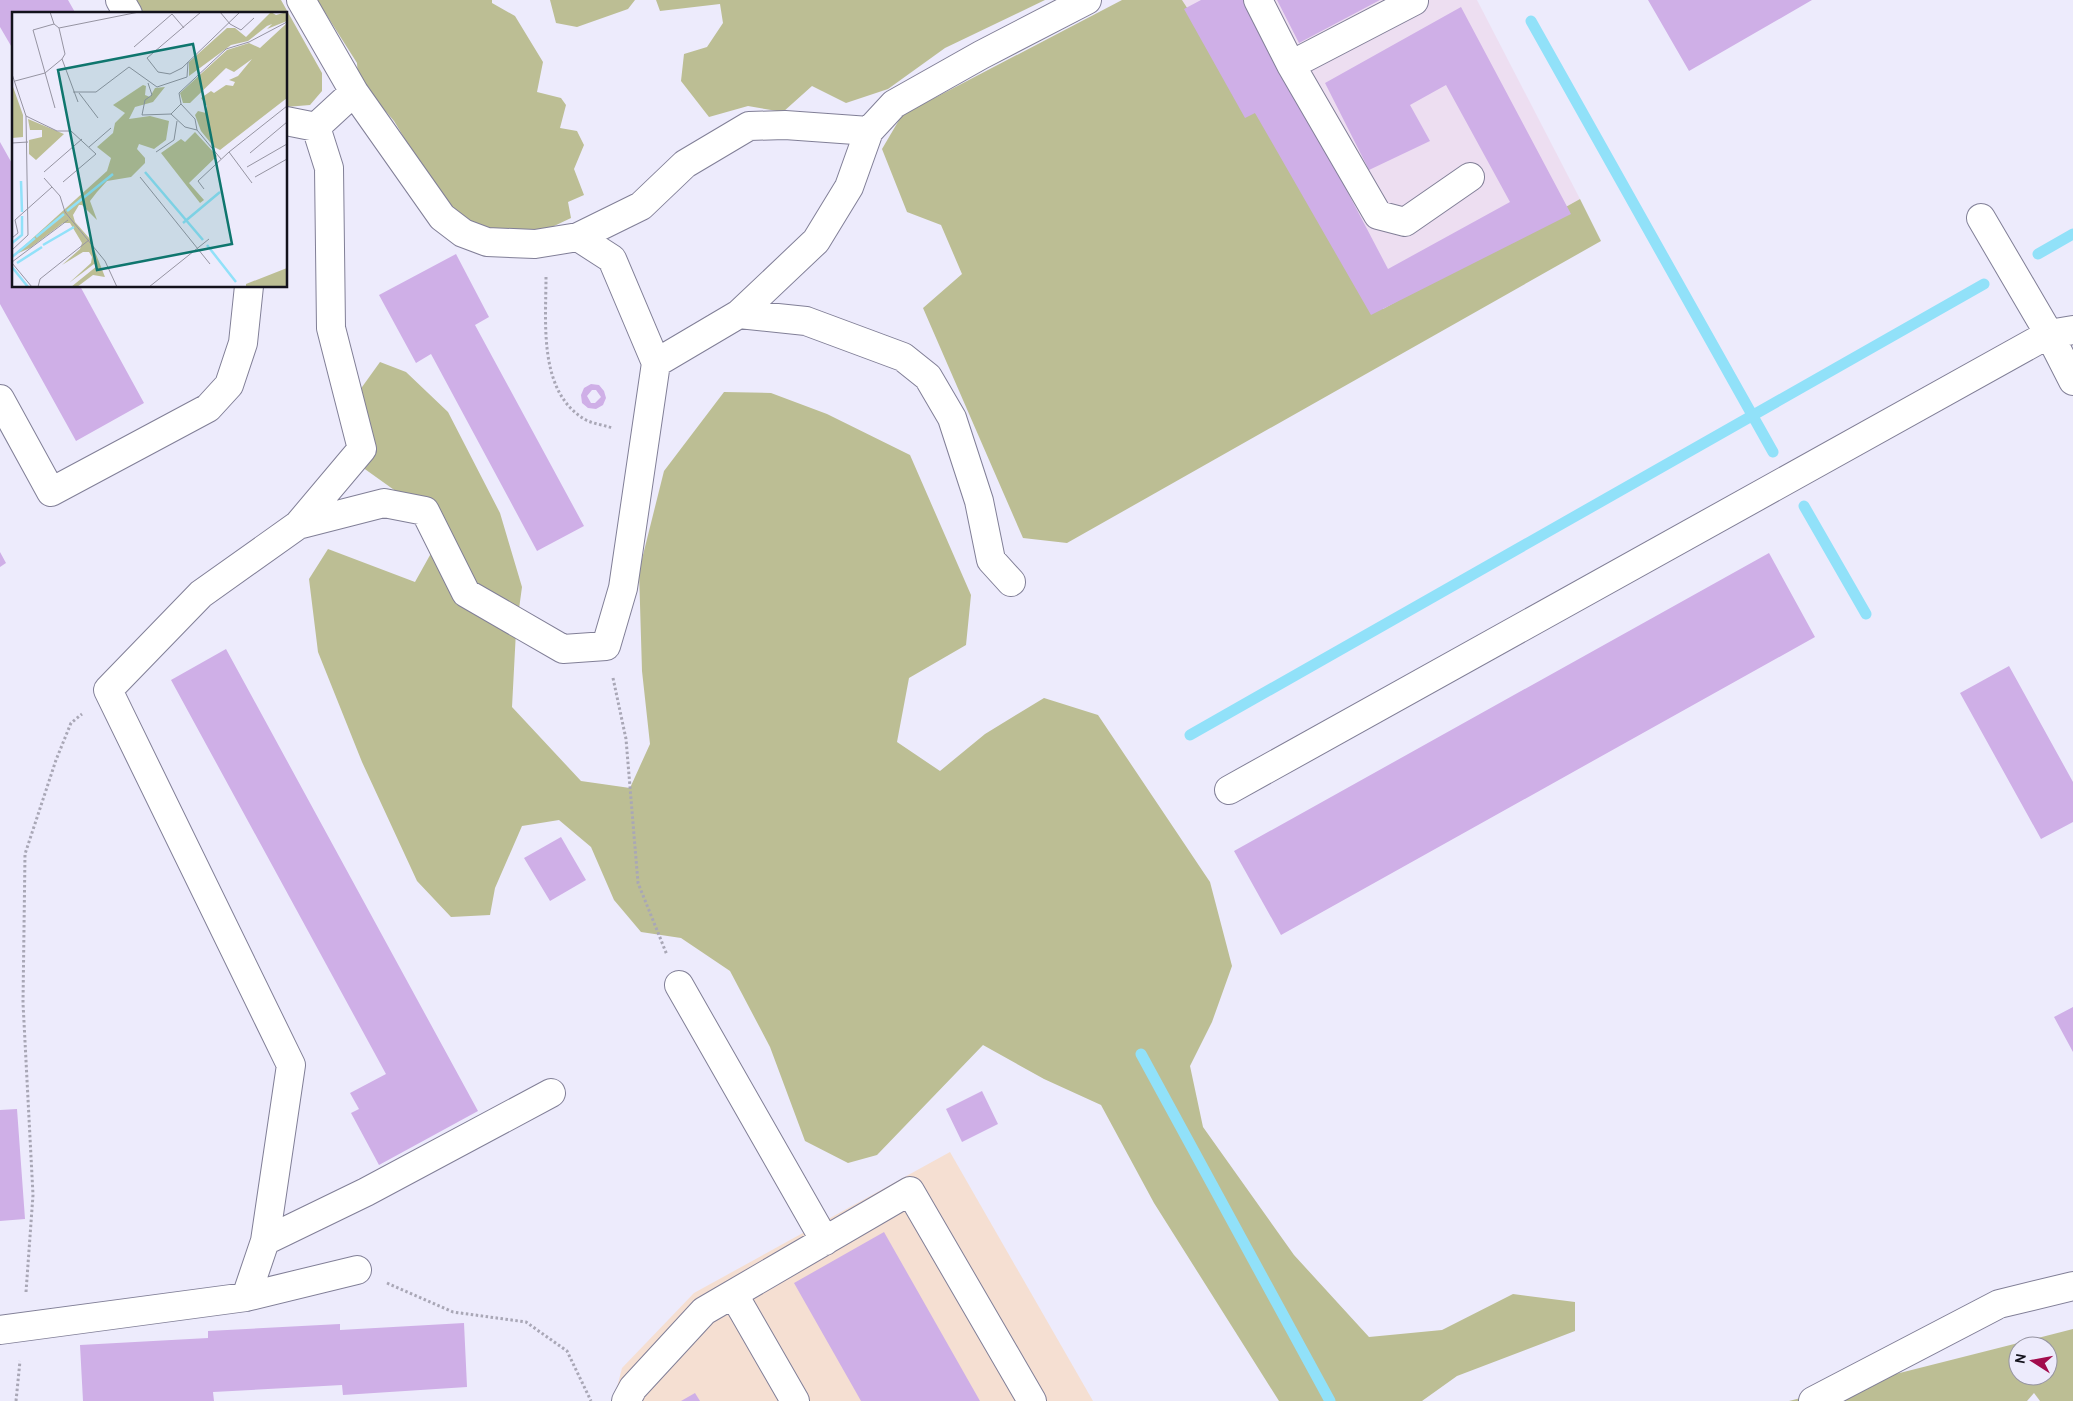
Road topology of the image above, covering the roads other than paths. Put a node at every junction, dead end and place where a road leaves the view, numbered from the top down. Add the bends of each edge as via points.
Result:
1 (120, 0) edge
2 (301, 0) edge
3 (1087, 0) edge
4 (1258, 0) edge
5 (1414, 1) edge
6 (127, 12) edge
7 (1291, 65) junction
8 (354, 92) junction
9 (288, 121) edge
10 (316, 127) junction
11 (869, 131) junction
12 (1470, 177) dead end
13 (1981, 218) dead end
14 (578, 237) junction
15 (249, 288) edge
16 (739, 314) junction
17 (2061, 332) edge
18 (656, 363) junction
19 (2073, 381) edge
20 (0, 399) edge
21 (298, 525) junction
22 (1011, 582) dead end
23 (1229, 790) dead end
24 (679, 985) road end
25 (550, 1093) dead end
26 (265, 1241) junction
27 (825, 1241) junction
28 (357, 1270) road end
29 (2073, 1286) edge
30 (734, 1295) junction
31 (246, 1296) junction
32 (12, 1328) edge
33 (629, 1394) edge
34 (795, 1401) edge
35 (1032, 1401) edge
36 (1813, 1401) edge

1 - 6 lane
2 - 8 lane
3 - 11 lane via 894,104
4 - 7 lane
5 - 7 lane
7 - 12 lane via 1378,215 1405,222
8 - 10 lane
8 - 14 lane via 442,217 463,233 487,242 535,244
9 - 10 lane
10 - 21 lane via 329,168 331,328 362,449
11 - 14 lane via 785,124 749,126 685,164 641,206
11 - 16 lane via 849,187 816,241
13 - 17 lane
14 - 18 lane via 612,259
15 - 20 lane via 243,343 232,377 229,385 208,408 51,492
16 - 18 lane
16 - 22 lane via 806,321 903,357 928,377 952,418 979,501 992,560
17 - 19 lane
17 - 23 lane
18 - 21 lane via 623,588 606,646 563,649 466,592 425,512 384,504
21 - 26 lane via 201,594 108,690 291,1064
24 - 27 lane
25 - 26 lane via 366,1192
26 - 31 lane
27 - 30 lane
27 - 35 lane via 910,1191
28 - 31 lane
29 - 36 lane via 1999,1304
30 - 33 lane via 704,1311
30 - 34 lane
31 - 32 lane

